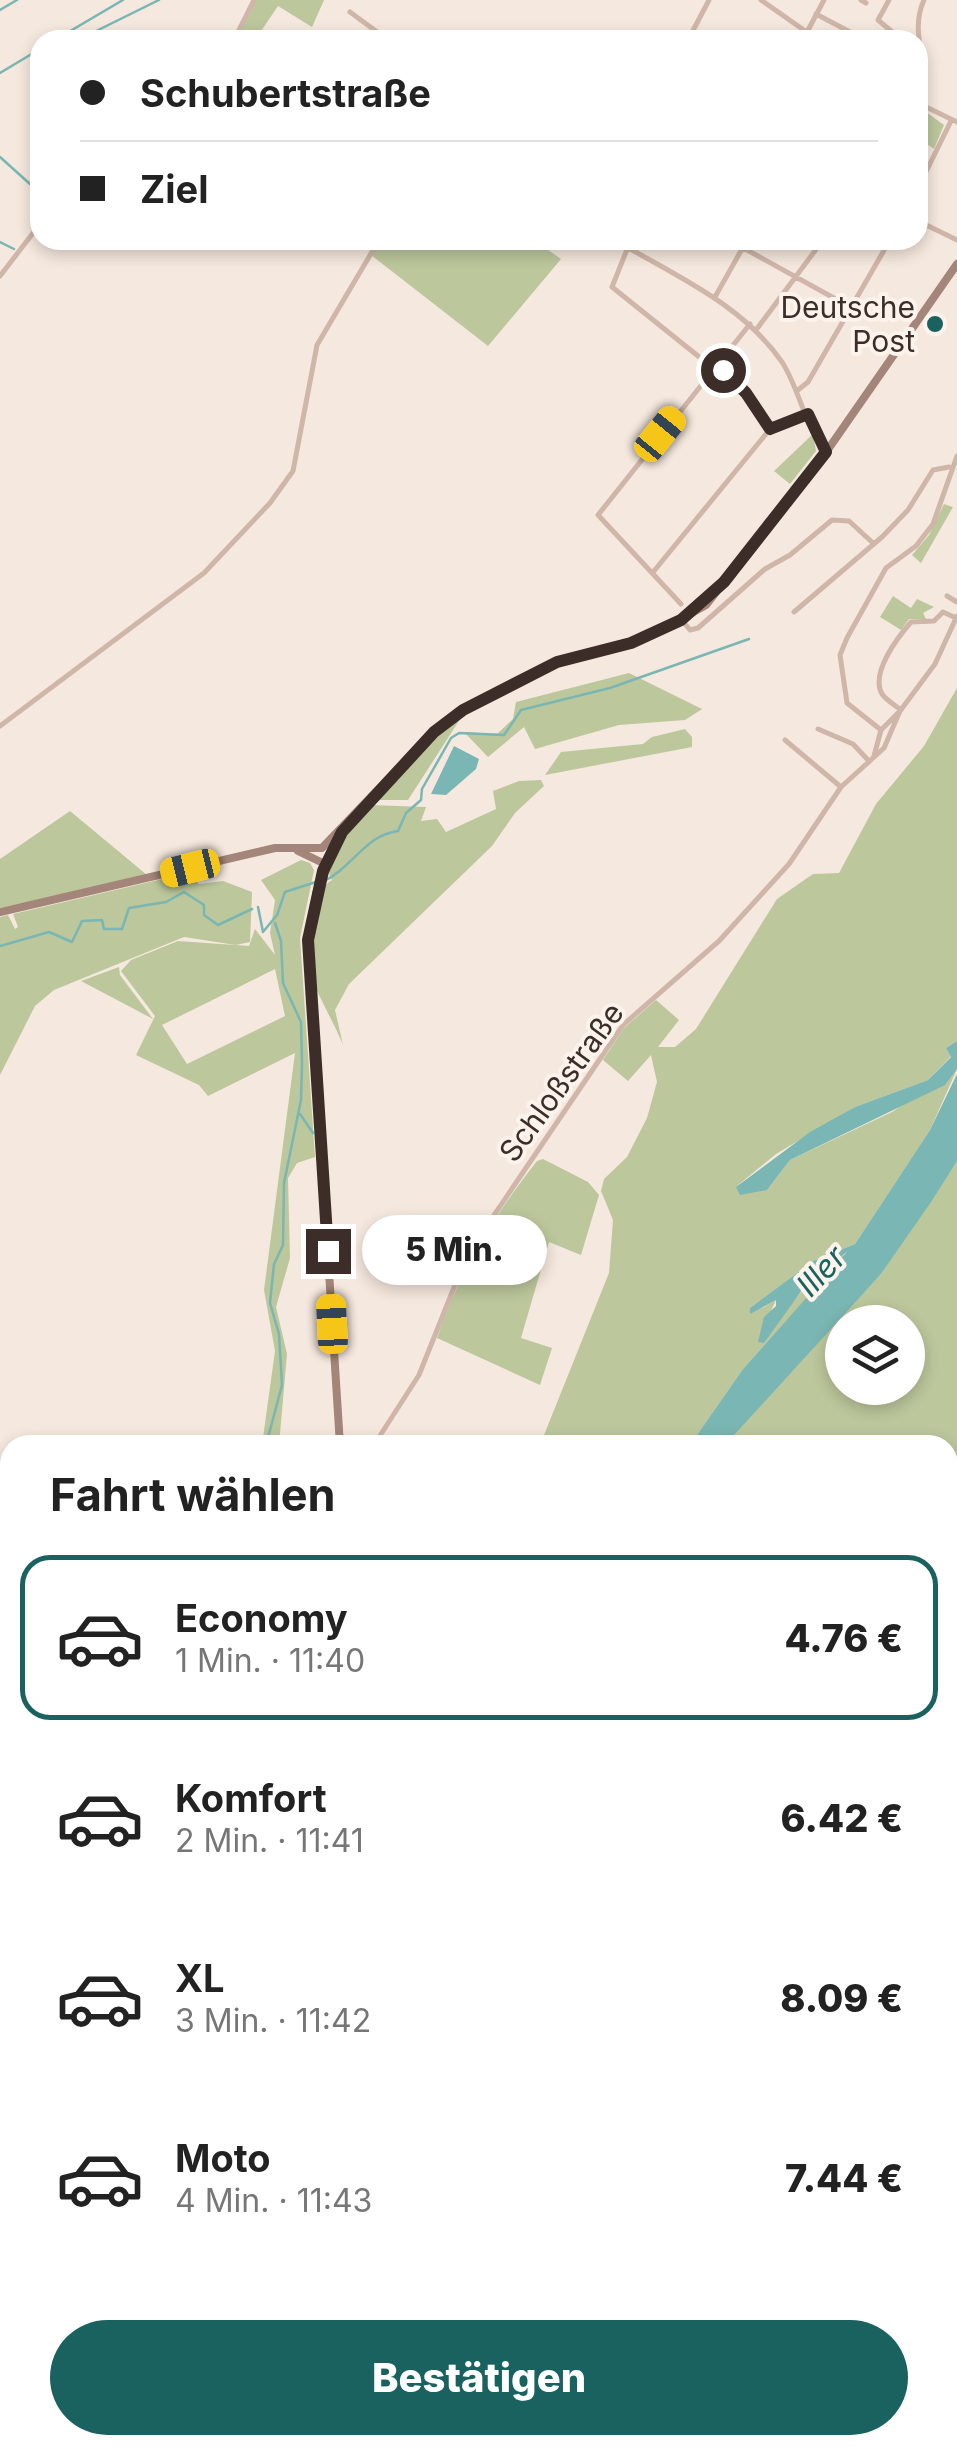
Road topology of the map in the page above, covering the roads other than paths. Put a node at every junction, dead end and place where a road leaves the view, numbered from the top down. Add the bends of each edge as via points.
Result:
1 (254, 0) edge
2 (710, 0) edge
3 (761, 0) edge
4 (824, 0) edge
5 (890, 0) edge
6 (924, 0) edge
7 (350, 12) dead end
8 (816, 14) junction
9 (239, 30) edge
10 (374, 30) edge
11 (694, 30) edge
12 (804, 30) edge
13 (808, 30) edge
14 (846, 30) edge
15 (888, 30) edge
16 (917, 30) edge
17 (928, 108) edge
18 (954, 122) edge
19 (928, 170) edge
20 (928, 226) edge
21 (30, 237) edge
22 (957, 240) edge
23 (373, 250) edge
24 (627, 250) edge
25 (633, 250) edge
26 (741, 250) edge
27 (757, 250) edge
28 (815, 250) edge
29 (884, 250) edge
30 (957, 264) edge
31 (797, 274) junction
32 (0, 276) edge
33 (714, 297) junction
34 (852, 308) junction
35 (750, 324) junction
36 (756, 330) junction
37 (715, 367) junction
38 (798, 390) junction
39 (808, 414) junction
40 (770, 429) junction
41 (826, 452) junction
42 (957, 456) edge
43 (949, 467) junction
44 (873, 543) junction
45 (654, 571) junction
46 (947, 596) dead end
47 (957, 602) edge
48 (681, 604) dead end
49 (794, 612) dead end
50 (956, 617) edge
51 (681, 620) junction
52 (900, 710) junction
53 (0, 726) edge
54 (818, 729) dead end
55 (881, 730) junction
56 (785, 740) dead end
57 (871, 758) junction
58 (841, 786) junction
59 (342, 832) junction
60 (292, 848) junction
61 (314, 850) junction
62 (325, 864) junction
63 (0, 912) edge
64 (339, 1435) edge
65 (380, 1435) edge

1 - 9 street
2 - 11 street
3 - 12 street
4 - 8 street
5 - 15 street via 880,24
6 - 16 street
7 - 10 street
8 - 13 street
8 - 14 street
17 - 18 street
18 - 19 street
20 - 22 street
21 - 32 street
23 - 53 street via 317,344 293,471 270,503 204,573
24 - 37 street via 612,287
25 - 33 street
26 - 33 street
27 - 31 street
28 - 31 street
29 - 34 street
30 - 41 main road
31 - 34 street
31 - 36 street
33 - 35 street
34 - 38 street
35 - 36 street
35 - 37 street
36 - 38 street
37 - 40 street via 744,391
37 - 45 street via 598,515
38 - 39 street
39 - 40 street
39 - 41 street
40 - 45 street
41 - 51 main road via 706,605
42 - 43 street
43 - 44 street via 933,470 908,510
43 - 55 street via 933,524 886,568 840,655 847,703
44 - 49 street
44 - 51 street via 849,521 832,520 698,628 690,630
45 - 48 street
46 - 47 street
50 - 52 street, Schloßstraße via 936,664
50 - 52 street via 943,612 934,621 911,622 898,640 879,680 884,697
51 - 59 main road via 631,643 557,662 463,710 434,732
52 - 55 street
52 - 57 street, Schloßstraße via 891,738
54 - 57 street
55 - 57 street, Schloßstraße
56 - 58 street
57 - 58 street, Schloßstraße
58 - 65 street, Schloßstraße via 790,864 752,906 623,1025 467,1255 419,1375
59 - 61 main road
59 - 62 main road
60 - 61 main road
60 - 62 main road
60 - 63 main road
61 - 62 main road
62 - 64 main road via 308,940

